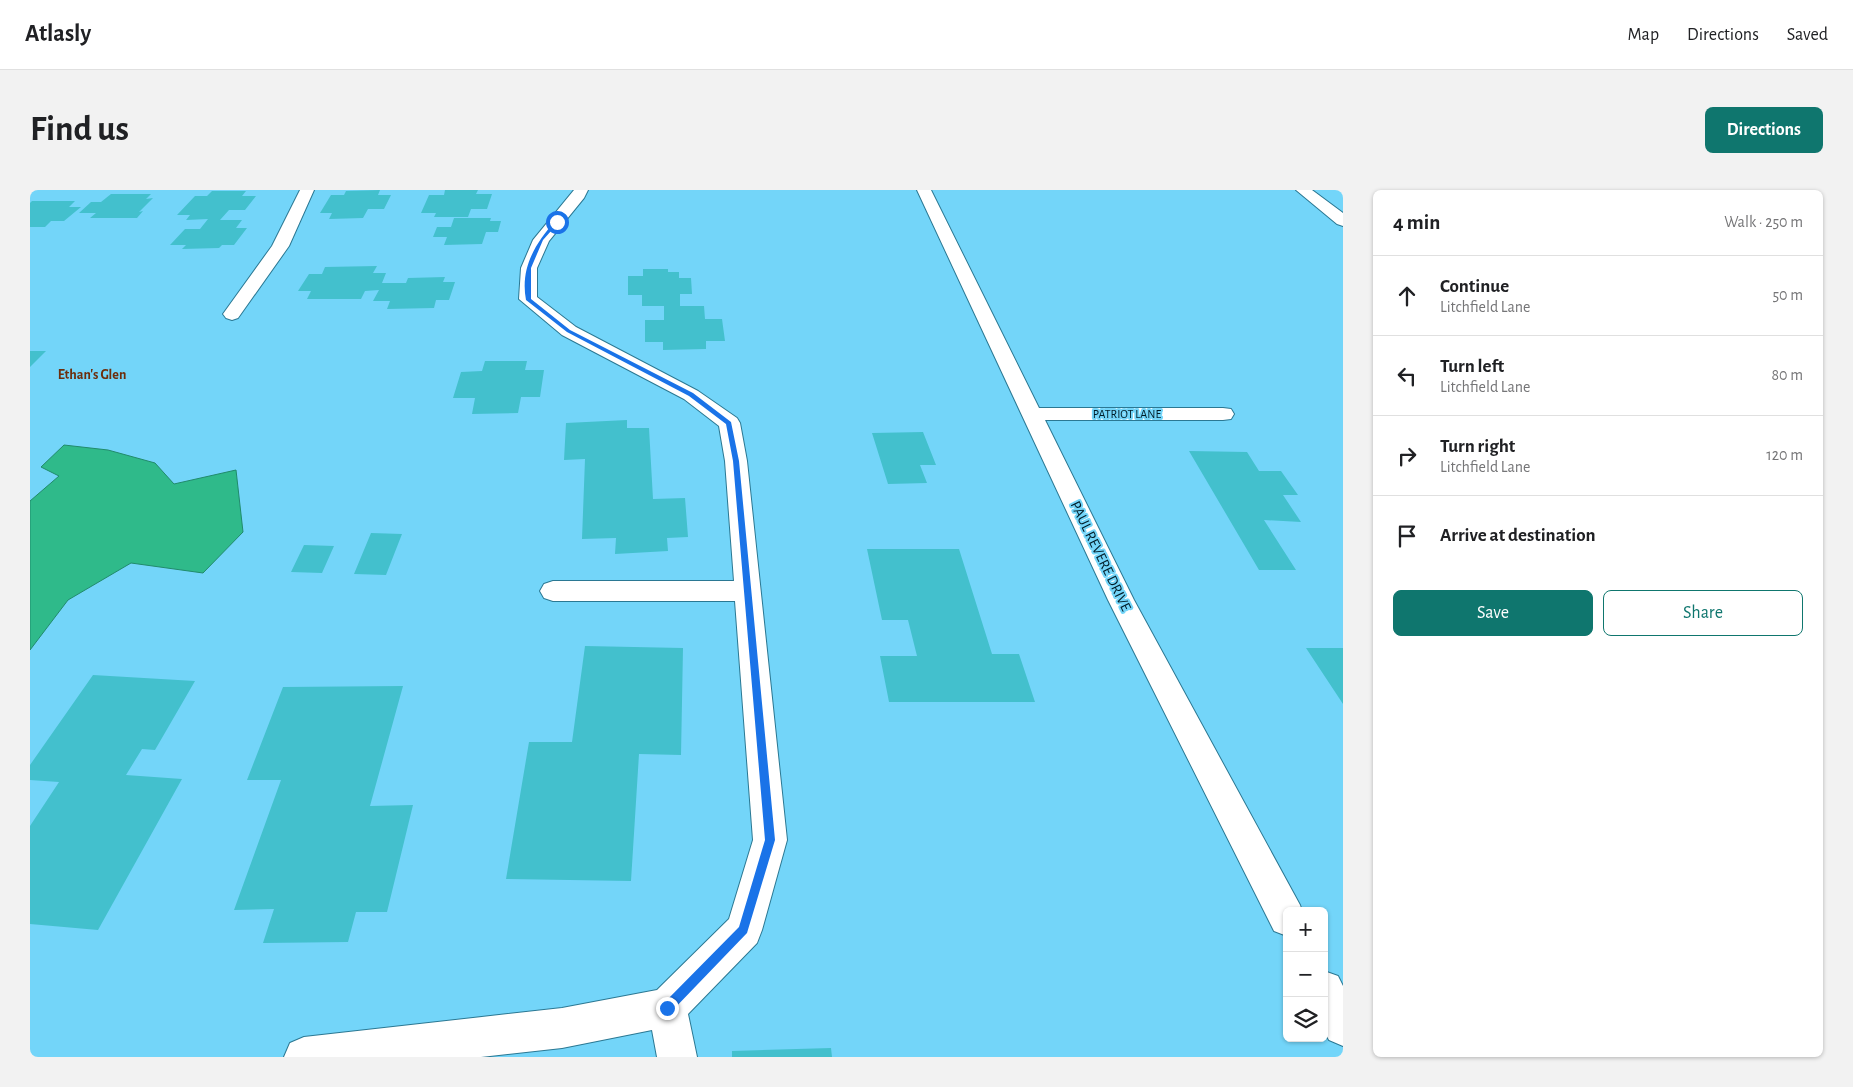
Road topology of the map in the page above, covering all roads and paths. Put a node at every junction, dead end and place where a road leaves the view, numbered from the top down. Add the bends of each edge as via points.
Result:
1 (307, 190) edge
2 (581, 190) edge
3 (924, 190) edge
4 (1303, 190) edge
5 (1343, 221) edge
6 (232, 314) dead end
7 (1032, 414) junction
8 (1223, 414) dead end
9 (553, 591) dead end
10 (748, 591) junction
11 (1283, 910) edge
12 (1328, 997) edge
13 (667, 1008) junction
14 (1343, 1026) edge
15 (304, 1057) edge
16 (677, 1057) edge

1 - 6 street via 286,236
2 - 10 street via 541,240 529,268 528,299 568,331 691,395 729,424 736,461
3 - 7 street, PAUL REVERE DRIVE
4 - 5 street
7 - 8 street, PATRIOT LANE
7 - 11 street, PAUL REVERE DRIVE via 1122,600
9 - 10 street
10 - 13 street via 770,840 744,930
12 - 14 street
13 - 15 street via 562,1028
13 - 16 street

